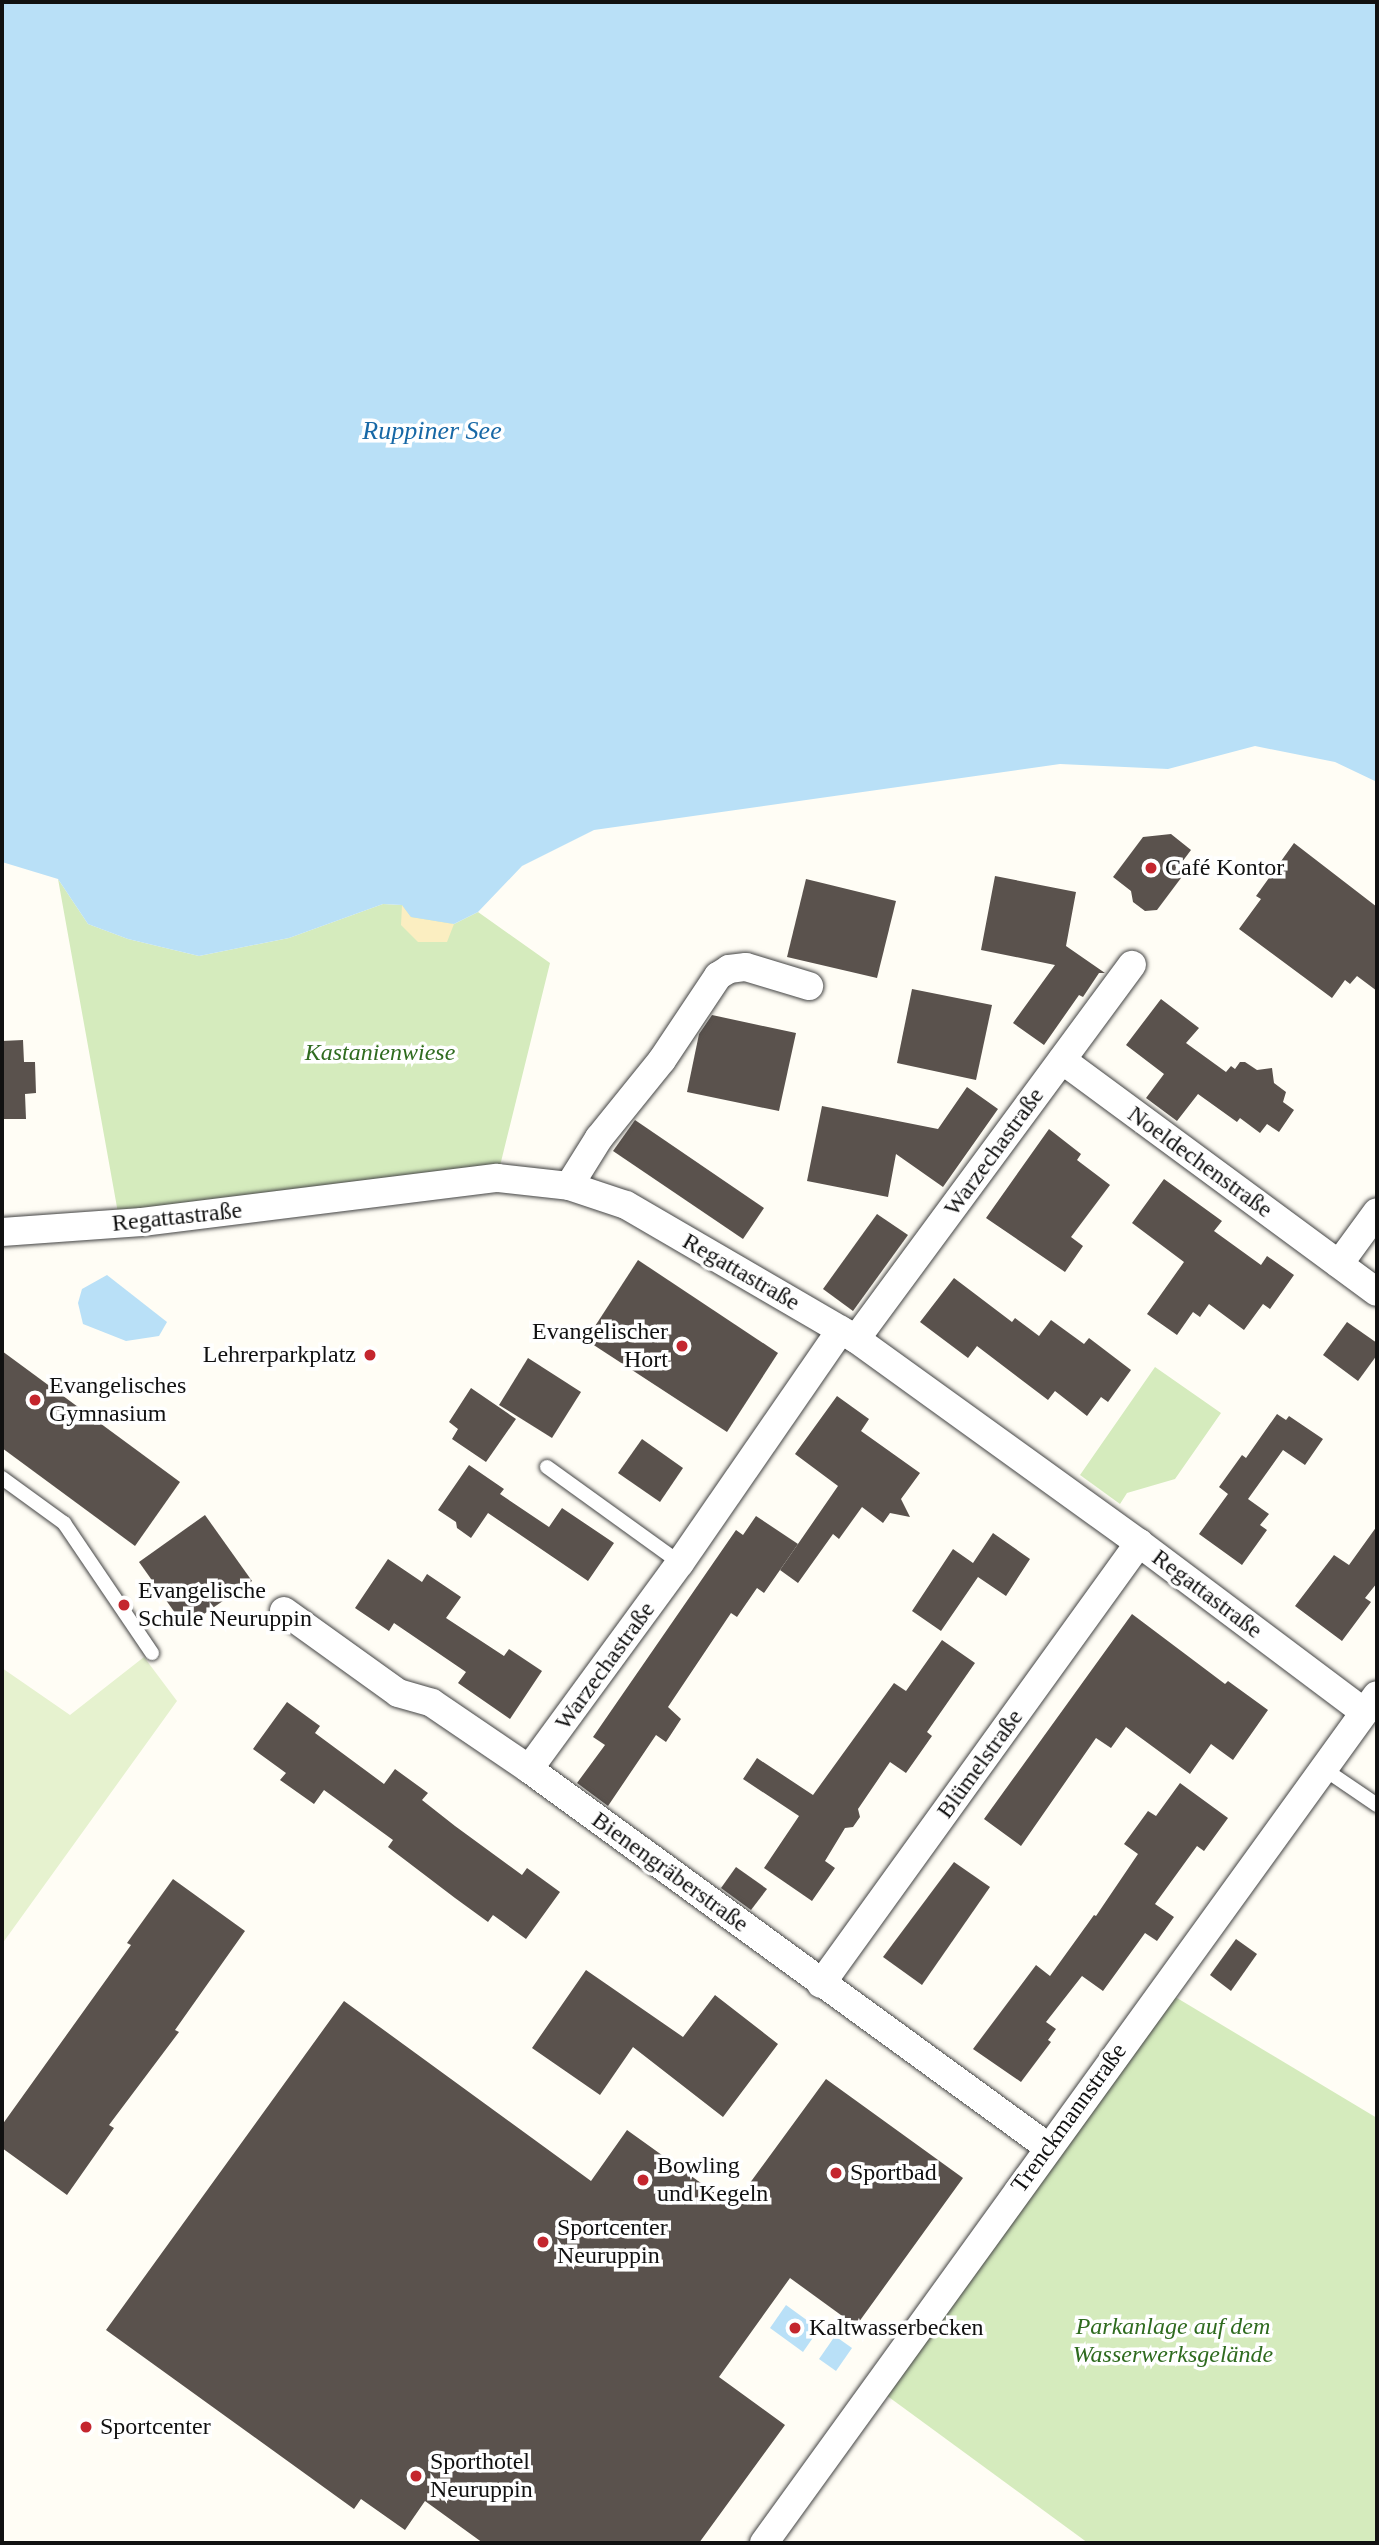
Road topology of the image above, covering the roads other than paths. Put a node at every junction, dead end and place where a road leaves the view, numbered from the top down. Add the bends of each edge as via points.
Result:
1 (1132, 965) dead end
2 (809, 986) dead end
3 (1062, 1060) junction
4 (569, 1186) junction
5 (1377, 1212) edge
6 (2, 1232) edge
7 (1339, 1264) junction
8 (1377, 1292) edge
9 (848, 1335) junction
10 (547, 1467) dead end
11 (2, 1478) edge
12 (1139, 1544) junction
13 (680, 1563) junction
14 (284, 1611) dead end
15 (152, 1653) dead end
16 (1371, 1704) edge
17 (529, 1769) junction
18 (1325, 1769) junction
19 (1377, 1805) edge
20 (821, 1984) junction
21 (1048, 2147) junction
22 (764, 2543) edge

1 - 3 street, Warzechastraße
2 - 4 street via 746,967 718,976
3 - 7 street, Noeldechenstraße
3 - 9 street, Warzechastraße
4 - 6 street, Regattastraße via 497,1178 142,1222
4 - 9 street, Regattastraße via 626,1205
5 - 7 street
7 - 8 street, Noeldechenstraße
9 - 12 street, Regattastraße
9 - 13 street, Warzechastraße
10 - 13 lane
11 - 15 lane via 64,1523
12 - 16 street, Regattastraße
12 - 20 street, Blümelstraße
13 - 17 street, Warzechastraße
14 - 17 street, Bienengräberstraße via 397,1693 432,1703
16 - 18 street, Trenckmannstraße
17 - 20 street, Bienengräberstraße
18 - 19 lane
18 - 21 street, Trenckmannstraße
20 - 21 street, Bienengräberstraße
21 - 22 street, Trenckmannstraße

